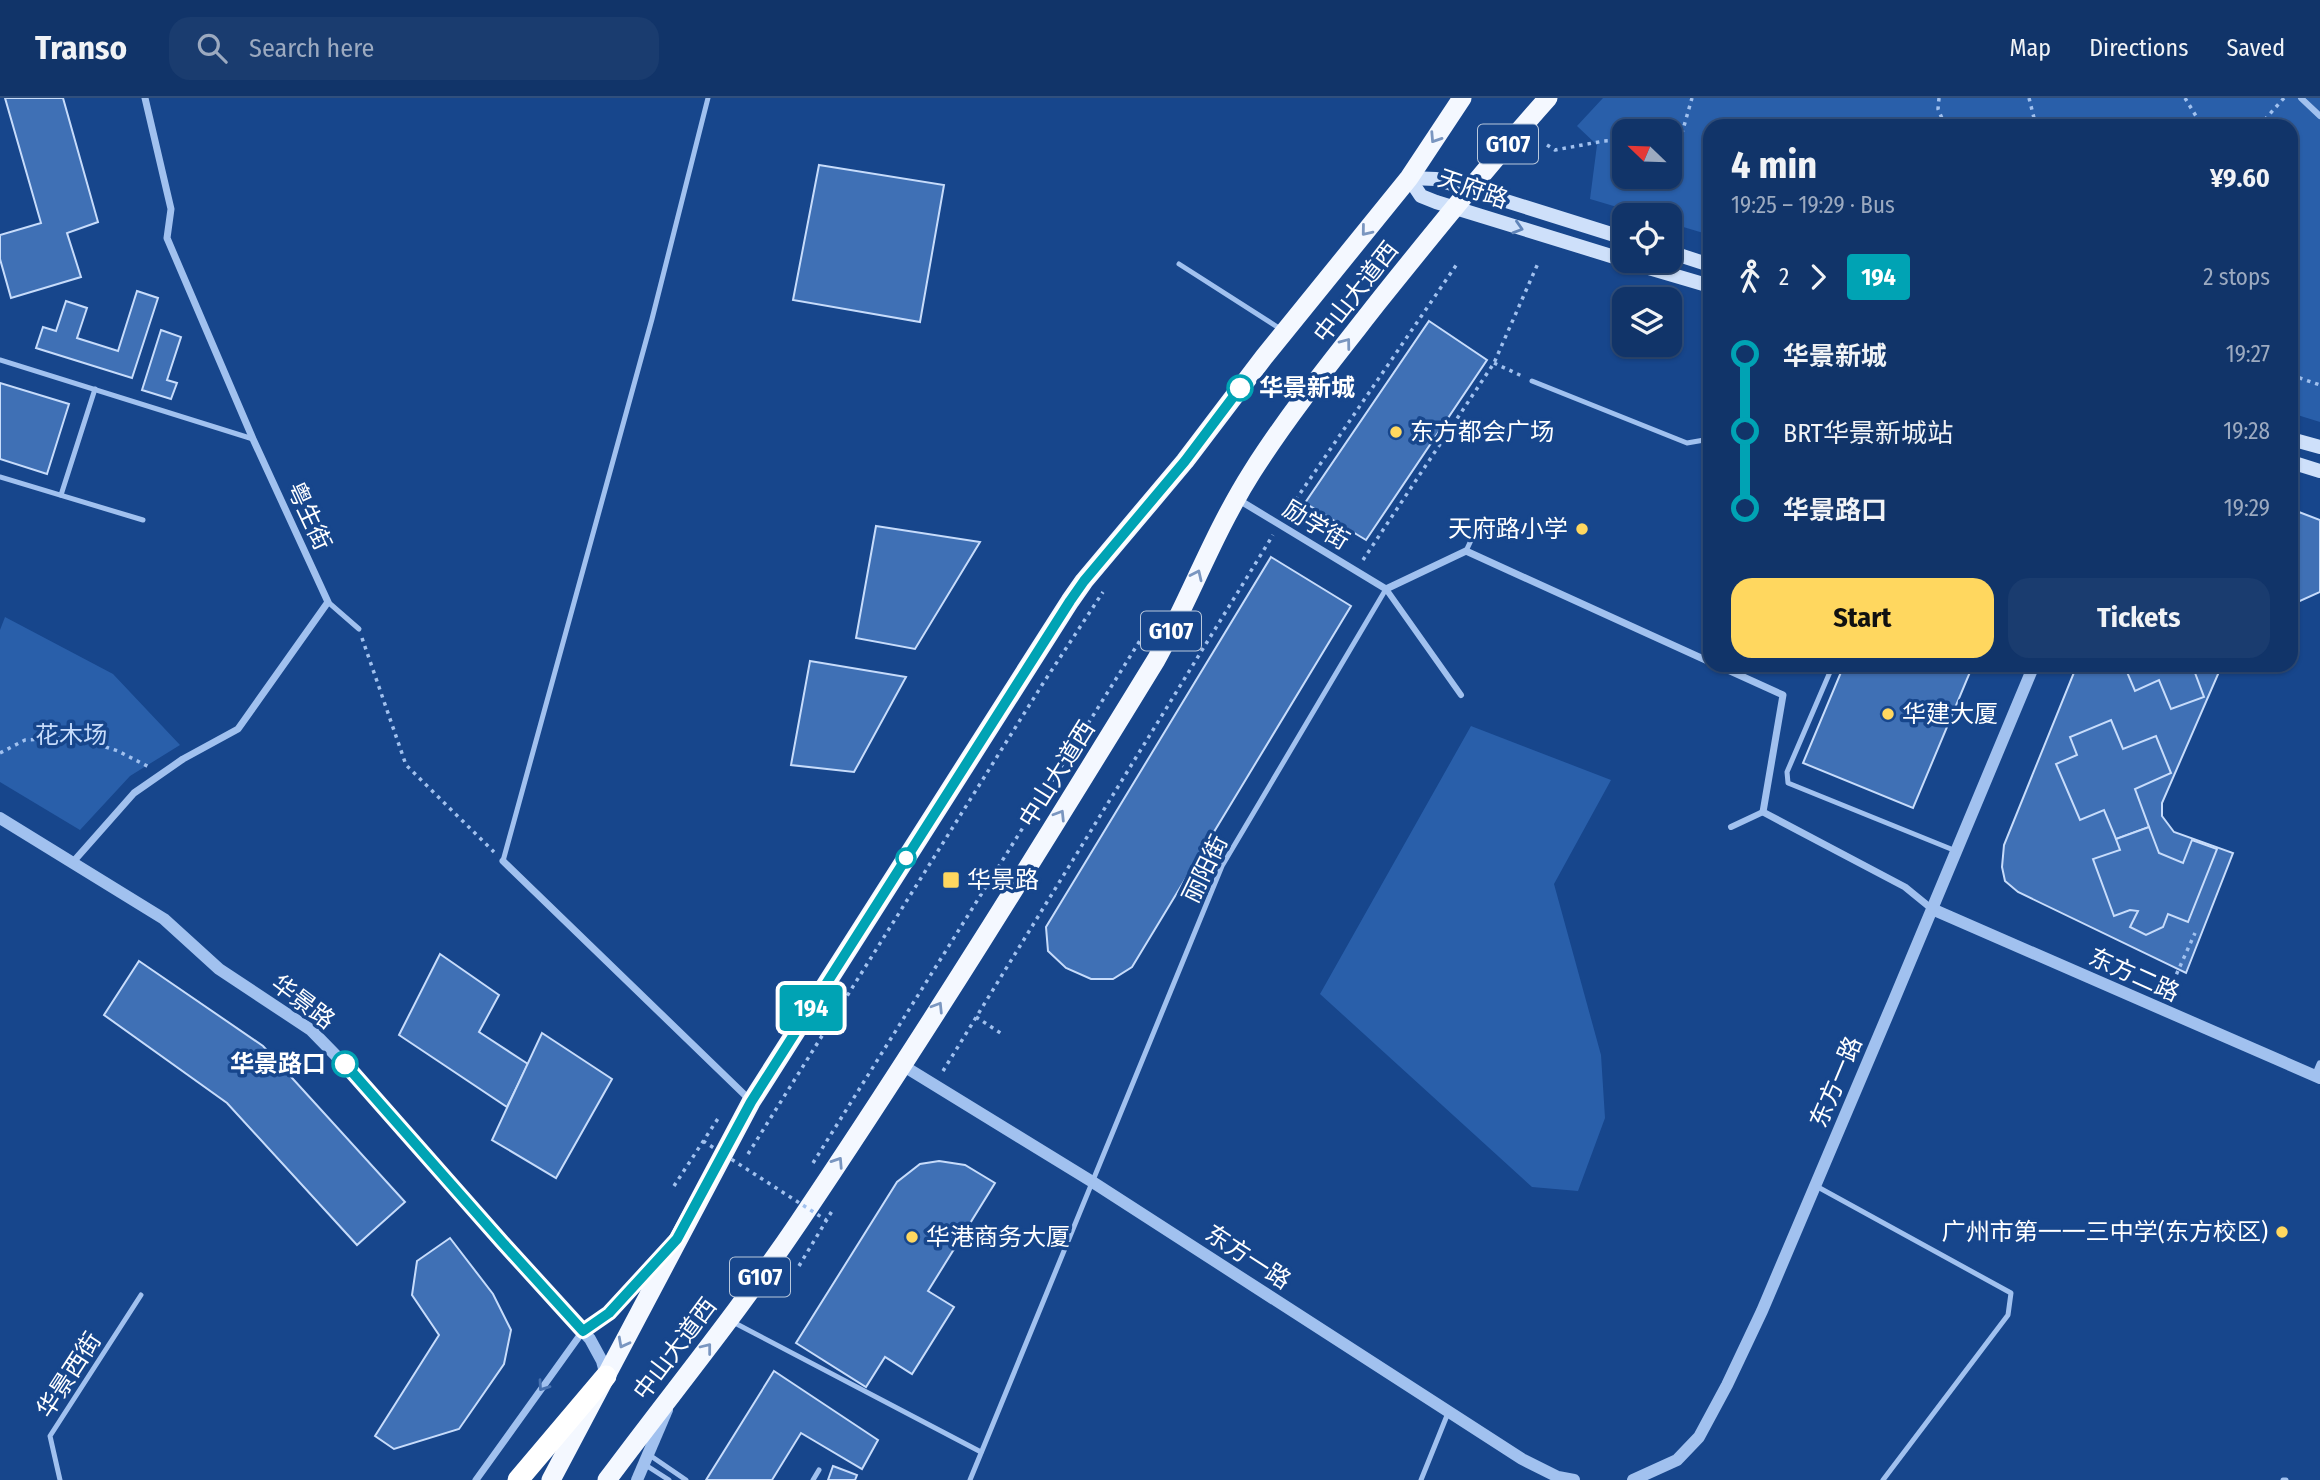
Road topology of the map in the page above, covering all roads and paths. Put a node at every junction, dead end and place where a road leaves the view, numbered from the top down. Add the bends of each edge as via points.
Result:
1 (145, 98) edge
2 (708, 98) edge
3 (1462, 98) edge
4 (1548, 98) edge
5 (1692, 98) edge
6 (1939, 98) edge
7 (2029, 98) edge
8 (2185, 98) edge
9 (2284, 98) edge
10 (2301, 98) edge
11 (2320, 116) edge
12 (1943, 119) edge
13 (2034, 119) edge
14 (2198, 119) edge
15 (2265, 119) edge
16 (1682, 133) edge
17 (1612, 141) edge
18 (1547, 145) dead end
19 (1409, 178) junction
20 (1467, 190) junction
21 (1453, 208) junction
22 (1612, 234) edge
23 (1682, 256) edge
24 (1612, 257) edge
25 (1539, 261) dead end
26 (1703, 263) edge
27 (1180, 264) dead end
28 (1457, 264) dead end
29 (1666, 273) edge
30 (1703, 284) edge
31 (1285, 332) junction
32 (0, 360) edge
33 (1494, 363) junction
34 (2298, 377) edge
35 (1532, 381) joint
36 (2320, 385) edge
37 (95, 389) junction
38 (253, 439) junction
39 (1703, 440) edge
40 (2298, 441) edge
41 (2320, 447) edge
42 (2298, 464) edge
43 (2320, 471) edge
44 (0, 477) edge
45 (61, 495) junction
46 (1236, 499) junction
47 (1481, 519) dead end
48 (143, 520) dead end
49 (1279, 525) junction
50 (1466, 551) junction
51 (1356, 571) junction
52 (1386, 589) junction
53 (1103, 592) dead end
54 (328, 602) junction
55 (1151, 623) dead end
56 (359, 629) joint
57 (1703, 659) edge
58 (1732, 672) edge
59 (1830, 672) edge
60 (2031, 672) edge
61 (1461, 695) dead end
62 (0, 753) edge
63 (162, 774) junction
64 (1763, 812) junction
65 (0, 818) edge
66 (1731, 827) dead end
67 (1956, 851) junction
68 (503, 861) junction
69 (73, 862) junction
70 (1932, 909) junction
71 (2194, 933) dead end
72 (2173, 982) dead end
73 (976, 1017) junction
74 (1002, 1034) dead end
75 (901, 1065) junction
76 (2318, 1073) edge
77 (934, 1085) junction
78 (751, 1102) junction
79 (839, 1123) dead end
80 (747, 1154) dead end
81 (1091, 1181) junction
82 (1815, 1185) junction
83 (674, 1186) dead end
84 (677, 1239) junction
85 (799, 1266) dead end
86 (141, 1296) dead end
87 (729, 1320) junction
88 (583, 1331) junction
89 (606, 1376) junction
90 (678, 1384) junction
91 (1448, 1413) junction
92 (981, 1452) junction
93 (646, 1459) junction
94 (819, 1469) dead end
95 (60, 1480) edge
96 (476, 1480) edge
97 (518, 1480) edge
98 (536, 1480) edge
99 (551, 1480) edge
100 (607, 1480) edge
101 (637, 1480) edge
102 (669, 1480) edge
103 (686, 1480) edge
104 (813, 1480) edge
105 (970, 1480) edge
106 (1421, 1480) edge
107 (1574, 1480) edge
108 (1633, 1480) edge
109 (1883, 1480) edge

1 - 38 street, 粤生街 via 171,209 167,238
2 - 68 lane
3 -> 19 highway, 中山大道西 / G107
4 - 20 highway, 中山大道西 / G107
5 - 16 path
6 - 12 path
7 - 13 path
8 - 14 path
9 - 15 path
10 - 11 street
17 - 18 path via 1555,150
19 - 20 main road, 天府路 via 1436,179
19 - 21 main road, 天府路 via 1421,196
19 -> 31 highway, 中山大道西 / G107
20 - 21 highway, 中山大道西 / G107
20 - 22 main road, 天府路
21 -> 24 main road, 天府路
46 -> 21 highway, 中山大道西 / G107 via 1291,415
23 - 26 main road
25 - 33 path
27 - 31 lane
28 - 49 path
29 - 30 main road, 天府路
31 - 78 highway, 中山大道西 / G107 via 1070,601
32 - 37 lane
33 - 35 path
33 - 51 path
34 - 36 path
35 - 39 lane via 1687,443
37 - 38 lane
37 - 45 lane
38 - 54 street, 粤生街
40 - 41 main road
42 - 43 main road
44 - 45 lane
45 - 48 lane
46 - 49 street, 励学街
75 -> 46 highway, 中山大道西 / G107 via 1156,660
47 - 50 lane
49 - 51 street, 励学街
49 - 73 path
50 - 52 street
50 - 57 street
51 - 52 street, 励学街
52 - 61 street
52 - 81 lane, 丽阳街 via 1222,866
53 - 80 path
54 - 56 lane
54 - 63 street via 238,729
55 - 79 path
56 - 68 path via 406,765
58 - 64 street via 1783,695
59 - 67 lane via 1787,772 1788,783
60 - 67 street, 东方一路
62 - 63 path via 25,740 75,737 118,751
63 - 69 street via 134,793
64 - 66 street
64 - 70 street via 1905,887
65 - 69 street, 华景路
67 - 70 street, 东方一路
68 - 78 street
69 - 88 street, 华景路 via 164,919 219,969 311,1030
70 - 76 street, 东方二路
70 - 82 street, 东方一路
71 - 72 path
73 - 74 path
73 - 77 path
75 - 77 street, 东方一路
87 -> 75 highway, 中山大道西 / G107 via 799,1223
77 - 81 street, 东方一路
78 - 84 highway, 中山大道西 / G107
81 - 91 street, 东方一路
81 - 92 lane, 丽阳街
82 - 108 street, 东方一路 via 1762,1311 1699,1437 1677,1460
82 - 109 lane via 2011,1293 2008,1315
83 - 85 path, bridge via 703,1141 741,1164 826,1220
84 - 88 street via 609,1313
84 -> 89 highway, 中山大道西 / G107
86 - 95 lane, 华景西街 via 50,1436
90 -> 87 highway, 中山大道西 / G107
87 - 92 lane
88 - 89 street, 华景路 via 597,1350
88 -> 96 street
89 - 97 highway
89 - 98 highway
89 - 99 highway, 中山大道西 / G107
90 - 93 street
90 - 100 highway, 中山大道西 / G107
91 - 106 lane
91 - 107 street, 东方一路 via 1522,1459
92 - 105 lane, 丽阳街
93 - 101 street
93 - 102 lane
93 - 103 lane
94 - 104 lane

